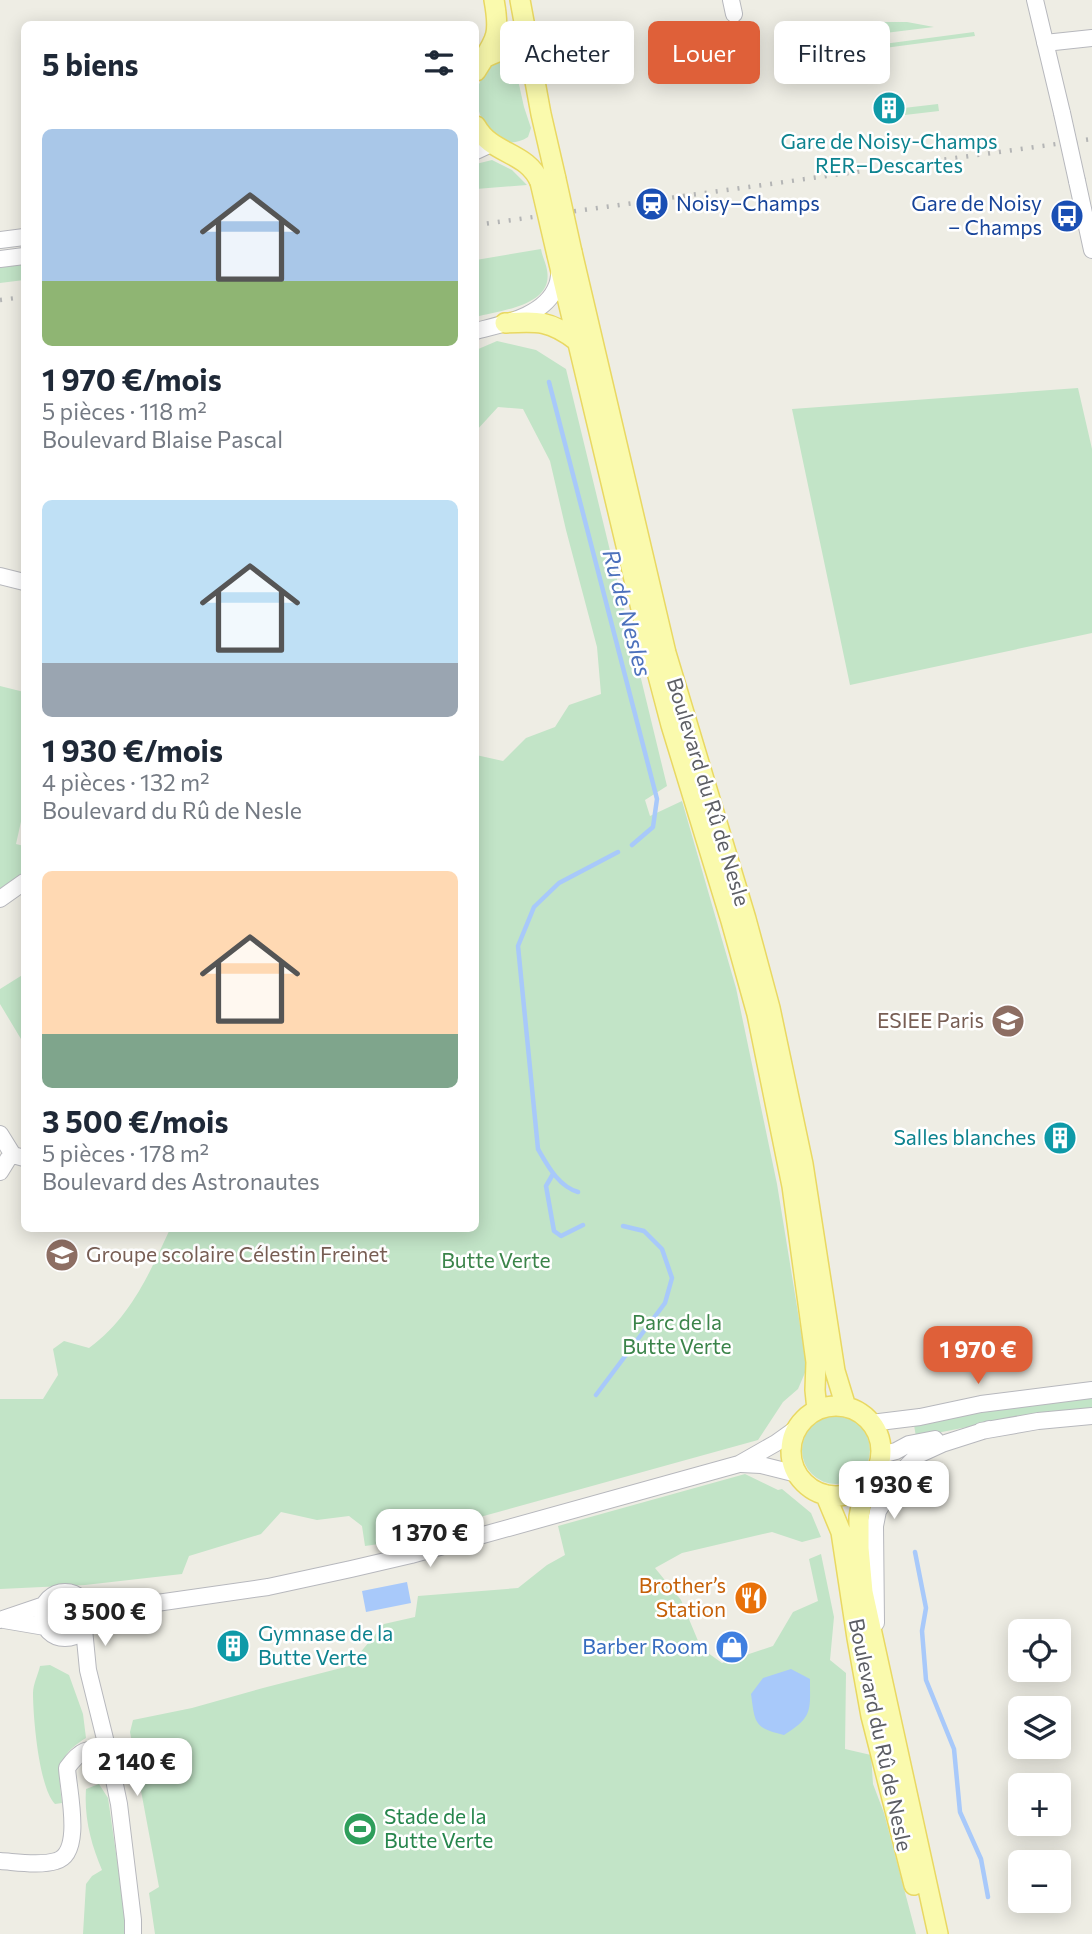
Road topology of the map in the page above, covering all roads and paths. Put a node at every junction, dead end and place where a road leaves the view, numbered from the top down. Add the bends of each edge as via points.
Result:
1 (495, 0) edge
2 (520, 0) edge
3 (1035, 0) edge
4 (524, 21) edge
5 (1092, 38) edge
6 (1045, 43) junction
7 (500, 51) edge
8 (481, 64) edge
9 (535, 84) edge
10 (541, 114) junction
11 (479, 130) edge
12 (484, 148) edge
13 (548, 180) junction
14 (21, 237) edge
15 (0, 240) edge
16 (1092, 250) edge
17 (21, 256) edge
18 (563, 259) junction
19 (0, 260) edge
20 (505, 323) junction
21 (479, 330) edge
22 (577, 341) junction
23 (0, 576) edge
24 (21, 581) edge
25 (21, 884) edge
26 (0, 899) edge
27 (0, 1134) edge
28 (19, 1157) edge
29 (0, 1172) edge
30 (1092, 1390) edge
31 (846, 1407) junction
32 (817, 1410) junction
33 (1092, 1416) edge
34 (871, 1423) junction
35 (797, 1427) junction
36 (989, 1429) junction
37 (881, 1455) junction
38 (739, 1464) junction
39 (797, 1474) junction
40 (859, 1490) junction
41 (826, 1496) junction
42 (44, 1605) junction
43 (86, 1618) junction
44 (2, 1620) edge
45 (45, 1627) junction
46 (62, 1639) junction
47 (877, 1654) junction
48 (88, 1670) junction
49 (108, 1751) junction
50 (0, 1861) edge
51 (133, 1934) edge
52 (925, 1934) edge
53 (938, 1934) edge

1 - 8 main road via 498,32
2 - 4 main road
3 - 6 street
5 - 6 street
6 - 16 street, bridge
7 - 8 main road
9 - 10 main road
10 - 12 main road via 533,146
10 - 13 main road
11 - 12 main road
12 - 13 main road via 515,156
13 - 18 main road, bridge
14 - 15 street
17 - 19 street
18 - 20 street via 549,298 528,314
18 - 22 main road
18 - 31 main road, Boulevard du Rû de Nesle via 666,653 769,1008 803,1164 835,1371
20 - 21 street
20 - 22 main road via 547,323
22 - 32 main road via 664,699 757,1014 792,1186 816,1362
23 - 24 street
25 - 26 street
27 - 28 street
28 - 29 street via 8,1159
30 - 34 street
31 - 32 main road
31 - 34 main road
32 - 35 main road
33 - 36 street
34 - 37 main road
35 - 38 street
35 - 39 main road via 791,1447
36 - 37 street via 909,1444
36 - 47 street via 918,1455 878,1511
37 - 40 main road via 874,1475
38 - 39 street
38 - 43 street via 411,1555 268,1587
39 - 41 main road
40 - 41 main road
40 - 47 main road via 863,1592
41 - 52 main road, Boulevard du Rû de Nesle via 841,1532 872,1716
42 - 43 street via 54,1594 76,1595
42 - 44 street
42 - 45 street
43 - 46 street via 78,1635
43 - 48 street
44 - 45 street
45 - 46 street
46 - 48 street
47 - 53 main road
48 - 49 street
49 - 50 street via 93,1748 76,1754 67,1768 73,1816 66,1854 58,1861
49 - 51 street via 119,1804

